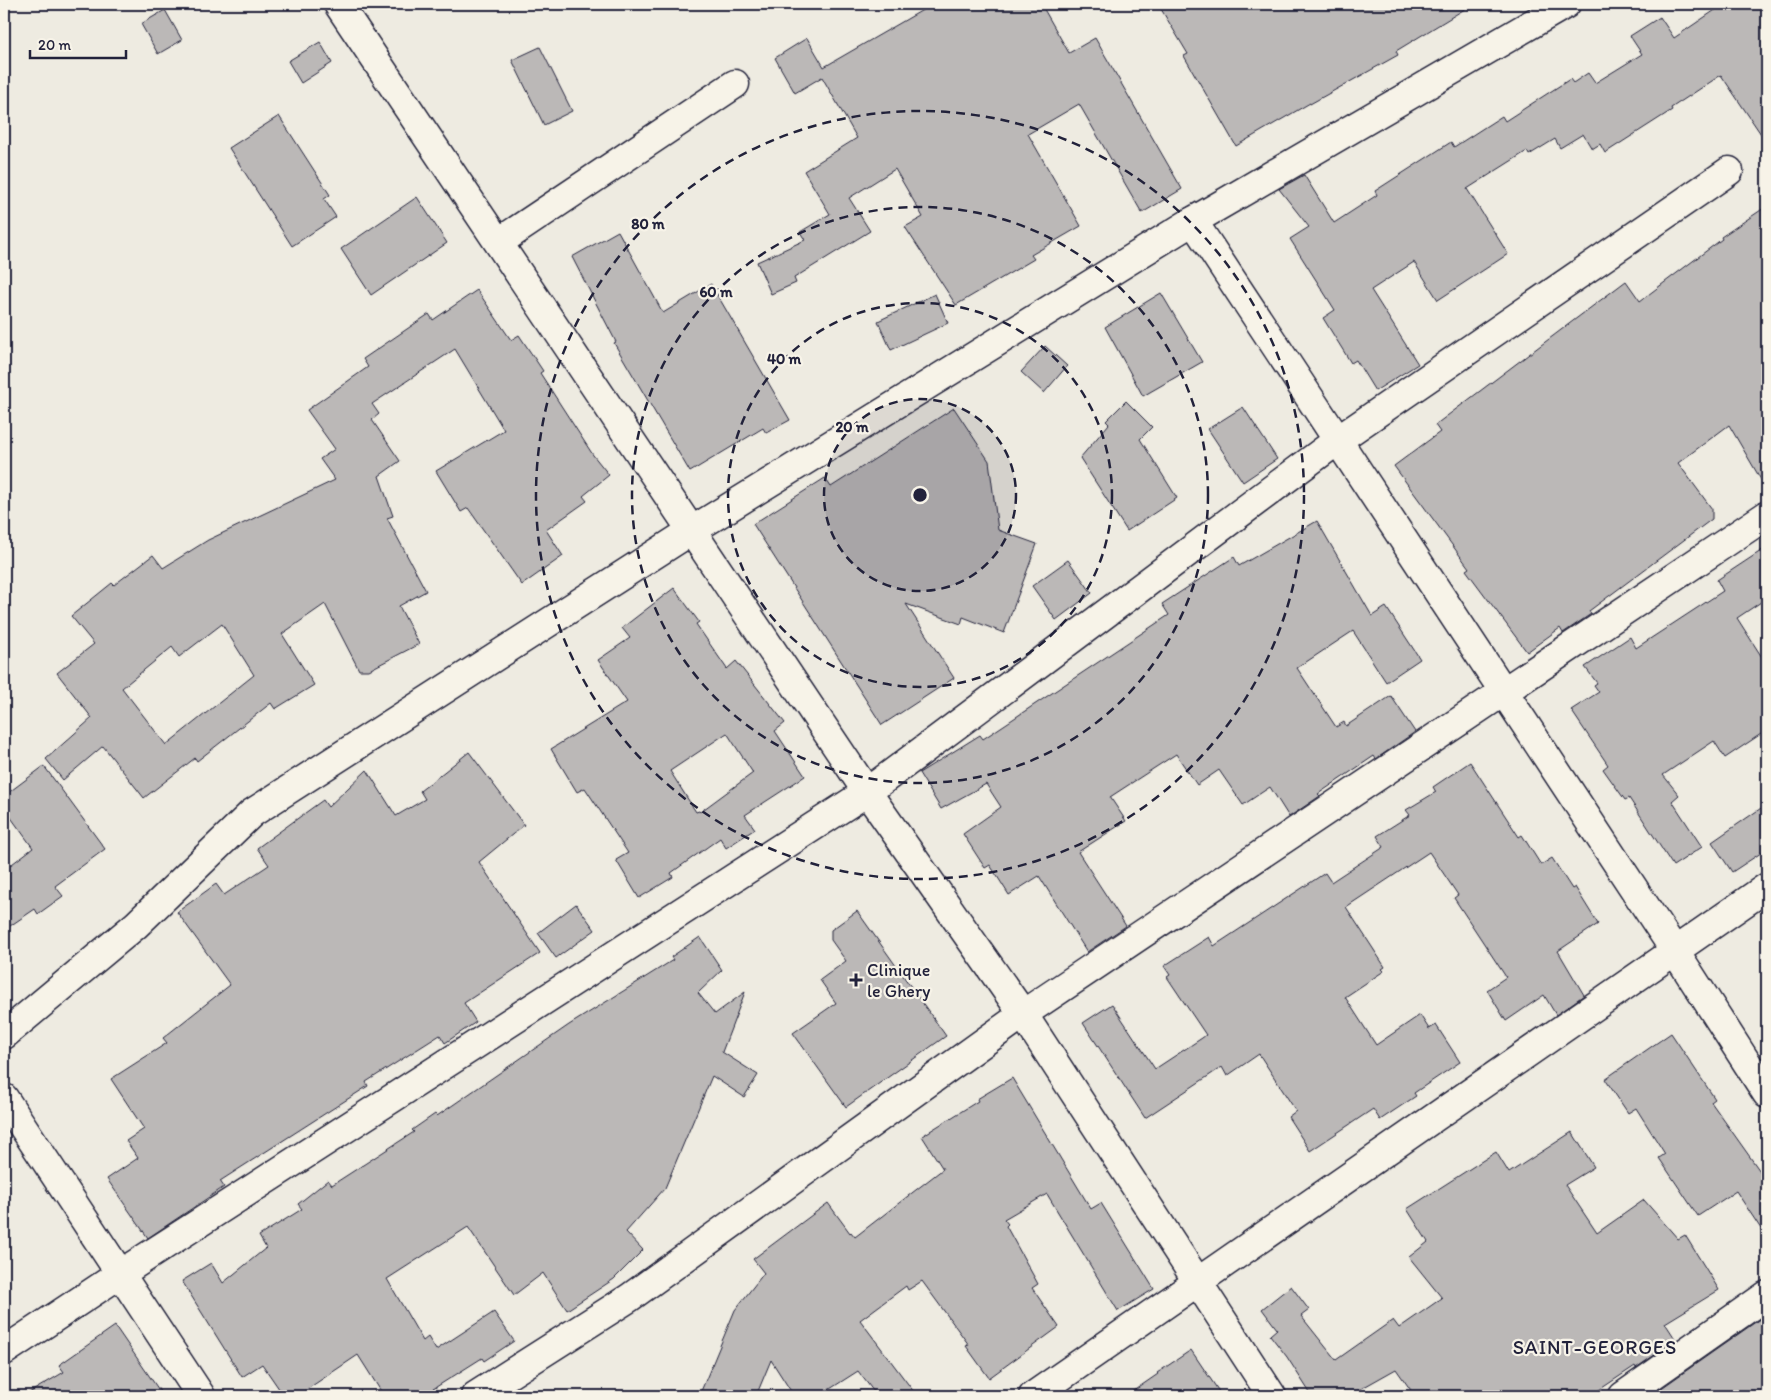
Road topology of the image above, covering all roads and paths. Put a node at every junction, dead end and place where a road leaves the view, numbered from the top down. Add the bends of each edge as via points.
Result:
1 (338, 4) edge
2 (1566, 4) edge
3 (735, 84) dead end
4 (1729, 171) dead end
5 (1193, 221) junction
6 (499, 242) junction
7 (1338, 440) junction
8 (1767, 515) edge
9 (691, 531) junction
10 (1503, 691) junction
11 (867, 792) junction
12 (1767, 887) edge
13 (1675, 951) junction
14 (1023, 1014) junction
15 (4, 1035) edge
16 (1767, 1094) edge
17 (4, 1098) edge
18 (120, 1274) junction
19 (1198, 1282) junction
20 (1767, 1295) edge
21 (4, 1351) edge
22 (202, 1396) edge
23 (475, 1396) edge
24 (1033, 1396) edge
25 (1272, 1396) edge
26 (1623, 1396) edge

1 - 6 street
2 - 5 street
3 - 6 street
4 - 7 street
5 - 7 street
5 - 9 street
6 - 9 street
7 - 10 street
7 - 11 street
8 - 10 street
9 - 11 street
9 - 15 street via 252,813 136,925
10 - 13 street
10 - 14 street
11 - 14 street
11 - 18 street
12 - 13 street
13 - 16 street
13 - 19 street
14 - 19 street
14 - 23 street via 629,1298
17 - 18 street
18 - 21 street
18 - 22 street
19 - 24 street
19 - 25 street
20 - 26 street

